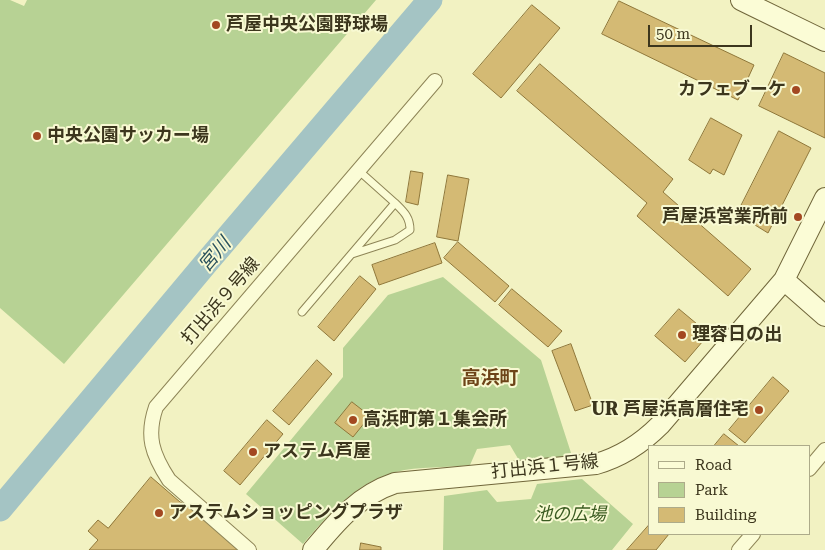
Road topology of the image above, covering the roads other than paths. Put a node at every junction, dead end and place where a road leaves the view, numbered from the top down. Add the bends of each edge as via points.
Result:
1 (741, 0) edge
2 (825, 41) edge
3 (435, 81) dead end
4 (358, 170) junction
5 (825, 198) edge
6 (395, 203) junction
7 (350, 255) junction
8 (784, 280) junction
9 (302, 312) dead end
10 (825, 316) edge
11 (825, 450) edge
12 (810, 468) edge
13 (752, 535) edge
14 (249, 550) edge
15 (313, 550) edge
16 (739, 550) edge

1 - 2 street
3 - 4 street, 打出浜９号線
4 - 6 lane
4 - 14 street, 打出浜９号線 via 167,393 156,407 152,420 150,433 155,459 169,480
5 - 8 street, 打出浜１号線
6 - 7 lane
6 - 7 lane via 410,221 410,230 404,236
7 - 9 lane
8 - 10 street
8 - 15 street, 打出浜１号線 via 660,425 624,454 596,464 395,483 370,493 354,505
11 - 12 street
13 - 16 street

